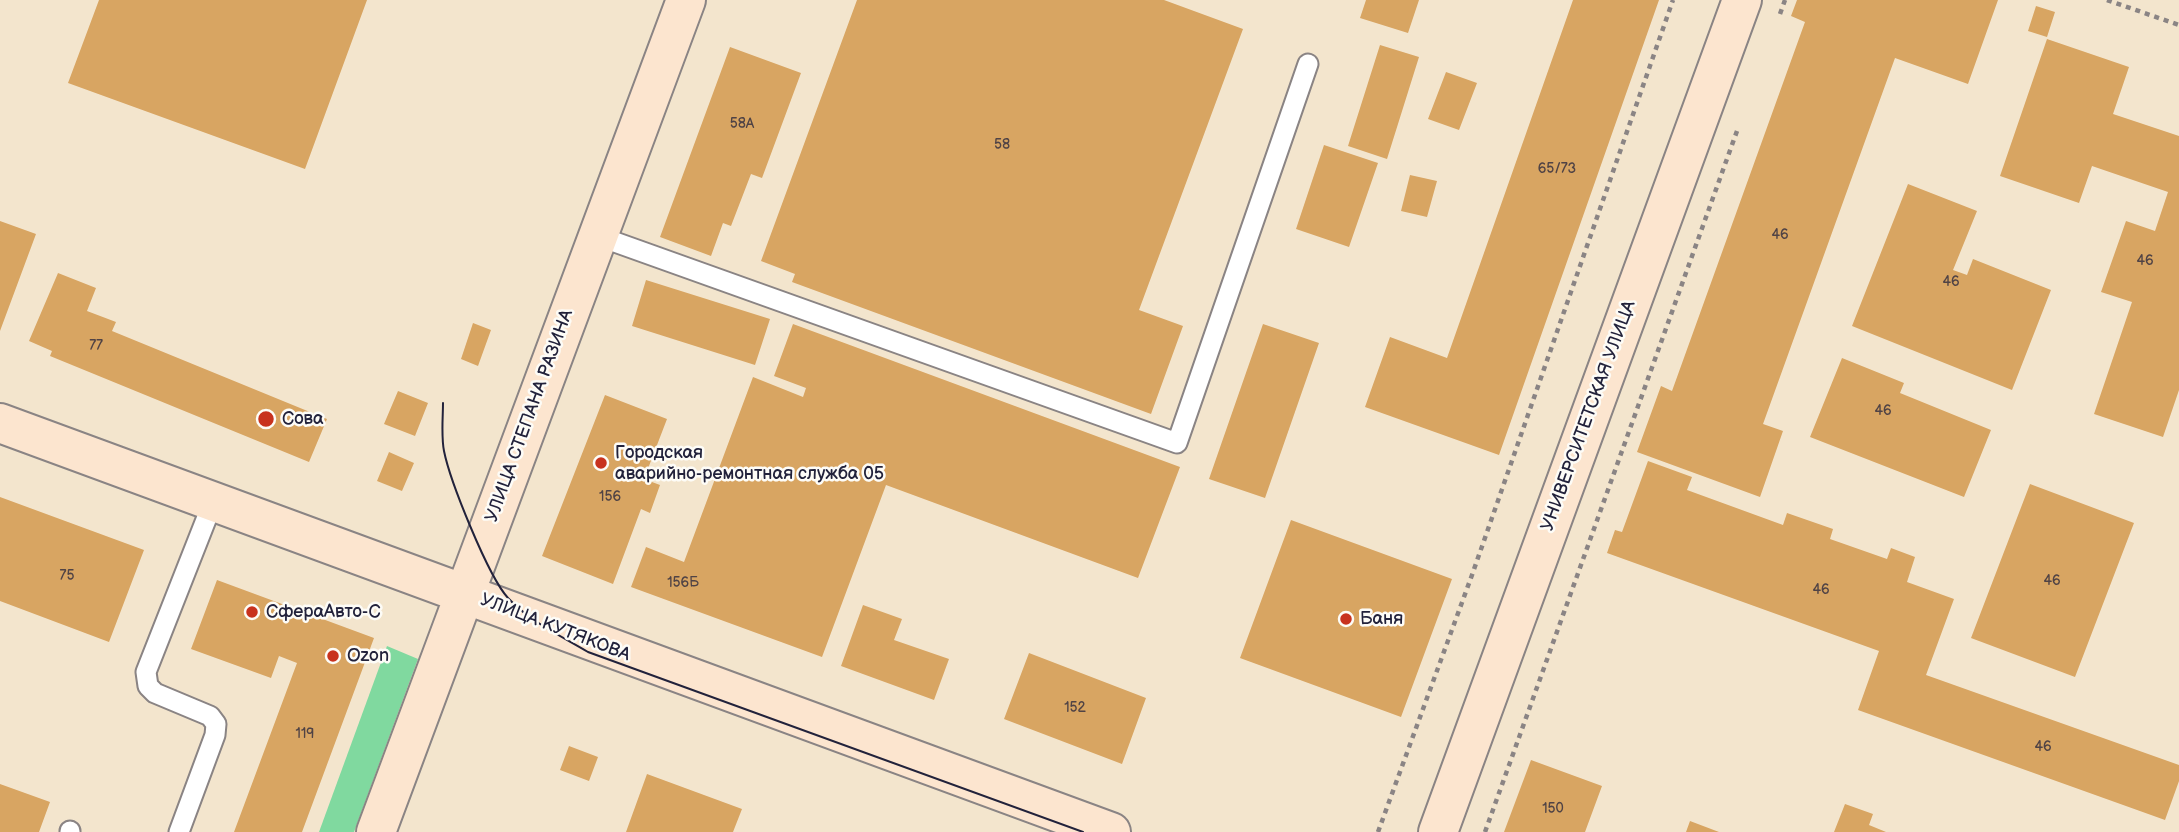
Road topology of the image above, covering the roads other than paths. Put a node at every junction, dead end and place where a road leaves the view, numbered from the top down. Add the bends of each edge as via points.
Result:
1 (686, 0) edge
2 (1742, 0) edge
3 (1308, 64) dead end
4 (598, 236) junction
5 (0, 423) edge
6 (213, 502) junction
7 (465, 593) junction
8 (179, 832) edge
9 (376, 832) edge
10 (1111, 832) edge
11 (1438, 832) edge

1 - 4 street, УЛИЦА СТЕПАНА РАЗИНА
2 - 11 street, УНИВЕРСИТЕТСКАЯ УЛИЦА
3 - 4 lane via 1177,443
4 - 7 street, УЛИЦА СТЕПАНА РАЗИНА
5 - 6 street, УЛИЦА КУТЯКОВА
6 - 7 street, УЛИЦА КУТЯКОВА
6 - 8 lane via 146,672 148,686 155,693 210,716 216,724
7 - 9 street, УЛИЦА СТЕПАНА РАЗИНА
7 - 10 street, УЛИЦА КУТЯКОВА via 541,625

